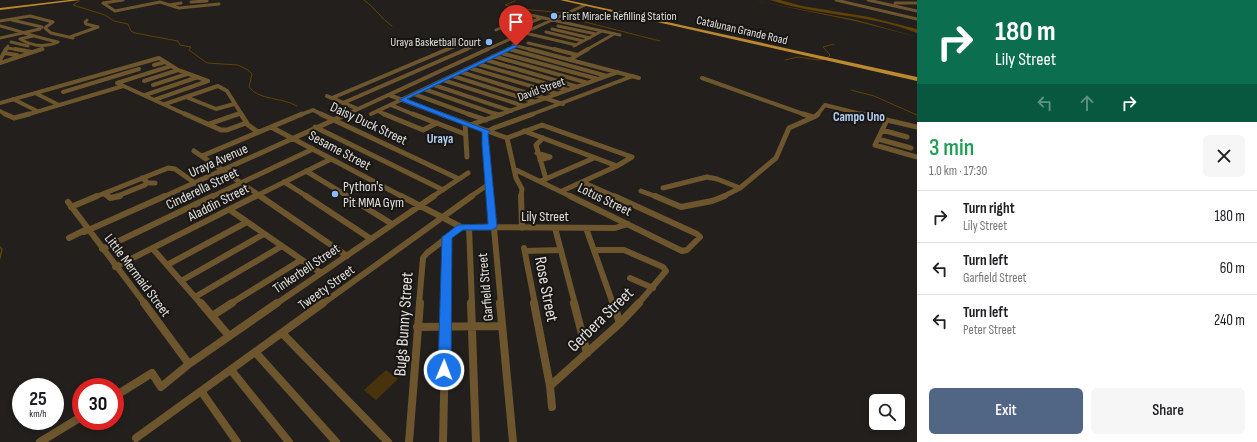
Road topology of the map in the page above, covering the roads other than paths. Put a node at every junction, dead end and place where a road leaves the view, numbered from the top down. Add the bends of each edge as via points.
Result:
1 (78, 0) edge
2 (123, 0) edge
3 (151, 0) edge
4 (206, 0) edge
5 (562, 0) edge
6 (836, 0) edge
7 (868, 0) edge
8 (894, 0) edge
9 (114, 1) junction
10 (142, 2) dead end
11 (180, 2) edge
12 (214, 2) junction
13 (859, 2) dead end
14 (156, 3) junction
15 (166, 3) edge
16 (192, 3) edge
17 (902, 3) junction
18 (917, 3) edge
19 (131, 4) dead end
20 (852, 4) junction
21 (885, 4) junction
22 (146, 5) junction
23 (136, 7) junction
24 (584, 7) junction
25 (184, 8) junction
26 (872, 8) junction
27 (125, 9) junction
28 (0, 10) edge
29 (917, 11) edge
30 (526, 14) dead end
31 (530, 15) junction
32 (541, 18) junction
33 (917, 19) edge
34 (0, 20) edge
35 (6, 20) junction
36 (87, 20) dead end
37 (552, 20) junction
38 (565, 23) junction
39 (510, 24) junction
40 (0, 26) edge
41 (521, 26) junction
42 (558, 26) junction
43 (43, 28) junction
44 (491, 28) dead end
45 (533, 29) junction
46 (552, 29) junction
47 (22, 30) junction
48 (496, 30) junction
49 (602, 31) junction
50 (28, 32) junction
51 (507, 32) junction
52 (546, 32) junction
53 (525, 33) junction
54 (0, 34) edge
55 (596, 34) junction
56 (614, 34) junction
57 (520, 35) junction
58 (620, 35) dead end
59 (33, 36) junction
60 (539, 36) junction
61 (70, 37) junction
62 (74, 38) dead end
63 (590, 38) junction
64 (0, 39) edge
65 (11, 39) junction
66 (552, 39) junction
67 (583, 41) junction
68 (504, 42) junction
69 (565, 42) junction
70 (528, 43) junction
71 (480, 44) junction
72 (576, 45) junction
73 (518, 46) junction
74 (540, 46) junction
75 (493, 47) junction
76 (7, 48) junction
77 (552, 49) junction
78 (508, 50) junction
79 (33, 52) junction
80 (564, 52) junction
81 (4, 53) junction
82 (501, 53) junction
83 (428, 54) dead end
84 (17, 55) dead end
85 (577, 55) junction
86 (433, 56) junction
87 (494, 56) junction
88 (2, 59) edge
89 (444, 59) junction
90 (486, 60) junction
91 (569, 60) junction
92 (165, 62) junction
93 (458, 63) junction
94 (0, 64) edge
95 (478, 64) junction
96 (154, 65) dead end
97 (131, 66) junction
98 (171, 66) junction
99 (448, 68) junction
100 (470, 68) junction
101 (139, 70) junction
102 (178, 70) junction
103 (461, 72) junction
104 (618, 72) junction
105 (148, 73) junction
106 (188, 74) junction
107 (453, 76) junction
108 (608, 76) junction
109 (634, 76) junction
110 (198, 77) junction
111 (639, 78) dead end
112 (702, 78) dead end
113 (917, 79) edge
114 (443, 80) junction
115 (598, 80) junction
116 (588, 83) junction
117 (88, 84) junction
118 (434, 84) junction
119 (153, 85) junction
120 (123, 86) junction
121 (93, 87) dead end
122 (578, 87) junction
123 (55, 88) junction
124 (98, 89) dead end
125 (162, 89) junction
126 (424, 89) junction
127 (568, 90) junction
128 (63, 92) junction
129 (104, 92) junction
130 (35, 93) junction
131 (414, 94) junction
132 (558, 94) junction
133 (145, 95) junction
134 (388, 95) junction
135 (186, 97) junction
136 (546, 98) junction
137 (13, 99) junction
138 (79, 99) junction
139 (154, 100) junction
140 (402, 100) junction
141 (535, 102) junction
142 (0, 103) edge
143 (343, 103) junction
144 (561, 103) junction
145 (164, 104) junction
146 (234, 104) junction
147 (59, 105) junction
148 (391, 105) junction
149 (566, 105) dead end
150 (524, 106) junction
151 (358, 108) junction
152 (0, 110) edge
153 (38, 111) junction
154 (378, 111) junction
155 (511, 111) junction
156 (240, 112) junction
157 (371, 114) dead end
158 (499, 115) junction
159 (813, 117) junction
160 (333, 120) junction
161 (486, 120) junction
162 (887, 120) junction
163 (246, 123) junction
164 (437, 123) junction
165 (209, 124) junction
166 (468, 124) junction
167 (271, 127) junction
168 (316, 127) junction
169 (917, 127) edge
170 (882, 130) junction
171 (487, 131) junction
172 (524, 131) junction
173 (258, 132) junction
174 (465, 134) junction
175 (292, 138) junction
176 (507, 138) junction
177 (543, 138) junction
178 (907, 138) dead end
179 (878, 139) junction
180 (912, 148) dead end
181 (313, 149) junction
182 (194, 151) dead end
183 (537, 153) junction
184 (202, 156) junction
185 (467, 157) dead end
186 (917, 157) edge
187 (594, 158) junction
188 (331, 159) junction
189 (540, 160) junction
190 (617, 166) junction
191 (514, 169) junction
192 (221, 170) junction
193 (306, 171) junction
194 (468, 173) dead end
195 (142, 178) junction
196 (459, 178) junction
197 (544, 180) junction
198 (194, 182) junction
199 (284, 182) junction
200 (582, 182) junction
201 (147, 183) junction
202 (155, 183) dead end
203 (241, 183) junction
204 (489, 184) junction
205 (663, 188) dead end
206 (740, 188) junction
207 (443, 190) junction
208 (562, 191) junction
209 (641, 191) dead end
210 (104, 194) junction
211 (258, 195) junction
212 (419, 206) junction
213 (230, 210) junction
214 (443, 218) junction
215 (247, 222) junction
216 (392, 224) junction
217 (628, 224) junction
218 (465, 227) junction
219 (492, 227) junction
220 (522, 228) junction
221 (555, 228) junction
222 (586, 228) junction
223 (87, 230) junction
224 (264, 234) junction
225 (447, 237) junction
226 (69, 238) dead end
227 (371, 239) junction
228 (282, 246) junction
229 (102, 249) junction
230 (152, 249) junction
231 (561, 250) junction
232 (594, 250) junction
233 (346, 256) junction
234 (301, 260) junction
235 (167, 265) junction
236 (115, 267) junction
237 (321, 274) junction
238 (630, 278) dead end
239 (180, 281) junction
240 (653, 288) junction
241 (195, 297) junction
242 (212, 316) junction
243 (620, 323) junction
244 (445, 326) junction
245 (472, 326) junction
246 (502, 326) junction
247 (417, 327) junction
248 (283, 334) junction
249 (229, 336) junction
250 (256, 352) junction
251 (587, 353) junction
252 (189, 364) junction
253 (231, 370) junction
254 (550, 386) junction
255 (124, 390) edge
256 (201, 391) junction
257 (552, 408) dead end
258 (72, 422) edge
259 (136, 438) dead end
260 (40, 442) edge
261 (237, 442) edge
262 (289, 442) edge
263 (336, 442) edge
264 (388, 442) edge
265 (409, 442) edge
266 (443, 442) edge
267 (476, 442) edge
268 (512, 442) edge

1 - 28 main road
2 - 9 street
3 - 14 street
4 - 12 street
4 - 16 street
5 - 24 main road, Catalunan Grande Road
6 - 20 street
7 - 21 street
8 - 17 street
9 - 27 street
9 - 27 street via 102,3 114,11
10 - 22 street
11 - 15 street
11 - 25 street
12 - 16 street
12 - 16 street via 219,4
13 - 20 street
14 - 15 street
14 - 22 street
15 - 25 street
16 - 25 street
17 - 18 street
17 - 21 street
19 - 23 street
20 - 26 street
21 - 26 street
21 - 29 street
22 - 23 street
23 - 27 street
24 - 37 street, Uraya Avenue
24 - 113 main road, Catalunan Grande Road
26 - 33 street
30 - 31 street
31 - 32 street
31 - 39 street
32 - 37 street
32 - 41 street
34 - 35 street
35 - 40 street
35 - 43 street
35 - 43 street via 30,16 53,22
36 - 61 street via 86,24 98,27
37 - 38 street
37 - 45 street, Uraya Avenue
38 - 42 street
38 - 49 street
39 - 41 street
39 - 48 street
40 - 47 street
41 - 45 street
41 - 51 street
42 - 46 street
42 - 55 street
43 - 50 street
43 - 61 street via 51,33
44 - 48 street
45 - 53 street, Uraya Avenue
46 - 52 street
46 - 63 street
47 - 50 street
47 - 54 street
48 - 51 street
49 - 55 street
49 - 56 street
50 - 59 street
50 - 64 street
51 - 57 street
52 - 60 street
52 - 67 street
53 - 57 street, Uraya Avenue
53 - 60 street
55 - 63 street
56 - 58 street
56 - 85 street
57 - 68 street, Uraya Avenue
59 - 59 street via 20,39 46,46 58,42
60 - 66 street
60 - 70 street
61 - 62 street
63 - 67 street
64 - 65 street
65 - 76 street
65 - 79 street via 44,49
66 - 69 street
66 - 74 street
67 - 72 street
68 - 73 street
68 - 75 street, Uraya Avenue
69 - 72 street
69 - 77 street
70 - 73 street
70 - 74 street
71 - 75 street
71 - 86 street via 466,40
71 - 89 street
72 - 80 street
73 - 78 street
73 - 91 street
74 - 77 street
75 - 93 street, Uraya Avenue
76 - 79 street
76 - 81 street
77 - 80 street
78 - 82 street
78 - 108 street
79 - 94 street
80 - 85 street
81 - 84 street
81 - 88 street
82 - 87 street
82 - 115 street
83 - 86 street
85 - 91 street
86 - 89 street
86 - 143 street via 329,97
87 - 90 street
87 - 116 street
89 - 93 street
89 - 143 street
90 - 95 street
90 - 122 street
91 - 104 street
92 - 96 street
92 - 97 street via 159,58
92 - 98 street
93 - 99 street, Uraya Avenue
95 - 100 street
95 - 127 street
97 - 101 street
97 - 123 street
98 - 102 street
98 - 105 street
99 - 103 street
99 - 134 street, Uraya Avenue
100 - 103 street
100 - 132 street
101 - 105 street
101 - 117 street
102 - 106 street
102 - 119 street via 144,81
103 - 107 street
103 - 136 street
104 - 108 street, David Street
104 - 109 street
105 - 120 street via 117,83
106 - 110 street
106 - 119 street
107 - 114 street
107 - 141 street
108 - 115 street, David Street
109 - 111 street
109 - 144 street
110 - 125 street
110 - 139 street via 208,81
112 - 159 street
114 - 118 street
114 - 150 street
115 - 116 street, David Street
116 - 122 street, David Street
117 - 121 street
117 - 128 street
118 - 126 street
118 - 155 street
119 - 125 street
120 - 129 street
120 - 133 street
122 - 127 street, David Street
123 - 128 street
123 - 130 street
124 - 129 street
125 - 133 street
126 - 131 street
126 - 158 street
127 - 132 street, David Street
128 - 138 street
129 - 138 street
130 - 137 street
130 - 147 street
131 - 140 street
131 - 161 street
132 - 136 street, David Street
133 - 139 street
134 - 140 street
134 - 151 street, Uraya Avenue
135 - 145 street
135 - 146 street via 216,110
135 - 146 street via 218,86 227,91
136 - 141 street, David Street
136 - 144 street
137 - 142 street
137 - 153 street
138 - 147 street
139 - 145 street
140 - 148 street
140 - 166 street
141 - 150 street, David Street
143 - 151 street
144 - 149 street
144 - 171 street
145 - 165 street
146 - 156 street
147 - 153 street
148 - 154 street
148 - 164 street
150 - 155 street, David Street
151 - 160 street, Uraya Avenue
152 - 153 street via 14,118
154 - 157 street
154 - 164 street via 423,130
155 - 158 street, David Street
156 - 163 street
156 - 165 street
158 - 161 street, David Street
159 - 162 street via 823,106 828,105
159 - 206 street via 789,128 776,158
160 - 167 street, Daisy Duck Street via 311,110
160 - 168 street, Uraya Avenue
160 - 196 street, Daisy Duck Street
161 - 166 street, David Street
162 - 169 street
162 - 170 street
163 - 165 street via 225,130
163 - 173 street
164 - 174 street
166 - 171 street
166 - 174 street
167 - 173 street
167 - 175 street, Sesame Street
168 - 175 street, Uraya Avenue
168 - 207 street, Daisy Duck Street
170 - 178 street
170 - 179 street
171 - 176 street
171 - 204 street, Garfield Street via 485,139
172 - 176 street
172 - 177 street
172 - 190 street via 541,124 632,157
173 - 184 street
174 - 185 street
175 - 181 street, Sesame Street
175 - 192 street, Uraya Avenue
176 - 191 street
177 - 183 street via 536,144
177 - 187 street
179 - 180 street
179 - 186 street via 875,145
181 - 188 street, Sesame Street
181 - 203 street, Cinderella Street
182 - 184 street
183 - 189 street
183 - 189 street via 553,157
184 - 192 street
187 - 190 street
187 - 197 street
188 - 193 street, Aladdin Street
188 - 212 street, Sesame Street
189 - 197 street
190 - 200 street
191 - 197 street, Lotus Street
191 - 220 street via 522,189
192 - 198 street, Uraya Avenue
192 - 203 street
193 - 199 street, Aladdin Street
193 - 216 street
194 - 196 street, Tinkerbell Street
195 - 198 street via 171,168
195 - 201 street
195 - 210 street
196 - 207 street, Tinkerbell Street
197 - 208 street, Lotus Street
198 - 223 street, Uraya Avenue
199 - 211 street, Aladdin Street
199 - 227 street
200 - 208 street
200 - 217 street, Lotus Street via 700,236 684,252
201 - 202 street
201 - 210 street via 110,201
203 - 211 street
203 - 229 street, Cinderella Street
204 - 214 street, Tweety Street
204 - 219 street, Garfield Street
205 - 206 street via 707,177
206 - 209 street via 719,198 682,207
207 - 212 street, Tinkerbell Street
208 - 217 street, Lotus Street
210 - 223 street, Little Mermaid Street via 70,204
211 - 213 street, Aladdin Street
211 - 233 street
212 - 214 street, Sesame Street
212 - 216 street, Tinkerbell Street
213 - 215 street
213 - 230 street, Aladdin Street
214 - 218 street, Sesame Street
214 - 248 street, Tweety Street
215 - 224 street
215 - 235 street
216 - 227 street, Tinkerbell Street
217 - 222 street, Lily Street via 619,227
218 - 219 street, Lily Street
218 - 225 street, Bugs Bunny Street
218 - 245 street
219 - 220 street, Lily Street
219 - 246 street, Garfield Street
220 - 221 street, Lily Street
221 - 222 street, Lily Street
221 - 231 street
222 - 232 street
223 - 226 street, Uraya Avenue
223 - 229 street, Little Mermaid Street
224 - 228 street
224 - 239 street
225 - 244 street
225 - 247 street, Bugs Bunny Street via 423,258
227 - 233 street, Tinkerbell Street
228 - 234 street
228 - 241 street
229 - 236 street, Little Mermaid Street
230 - 235 street
230 - 236 street, Aladdin Street
231 - 251 street
231 - 254 street, Rose Street via 524,250
232 - 240 street, Gerbera Street via 624,250 665,269 666,272
232 - 243 street
233 - 237 street, Tinkerbell Street
234 - 237 street
234 - 242 street
235 - 239 street
236 - 252 street, Little Mermaid Street
237 - 249 street, Tinkerbell Street
238 - 240 street
239 - 241 street
240 - 243 street, Gerbera Street
241 - 242 street
242 - 249 street
243 - 251 street, Gerbera Street
244 - 245 street
244 - 247 street
244 - 266 street
245 - 246 street
245 - 267 street
246 - 268 street, Garfield Street
247 - 265 street, Bugs Bunny Street
248 - 250 street, Tweety Street
248 - 264 street
249 - 252 street, Tinkerbell Street
250 - 253 street, Tweety Street
250 - 263 street
251 - 254 street, Gerbera Street
252 - 255 street, Tinkerbell Street via 161,387 152,373
253 - 256 street, Tweety Street
253 - 262 street
254 - 257 street, Rose Street
256 - 259 street, Tweety Street
256 - 261 street
258 - 260 street

